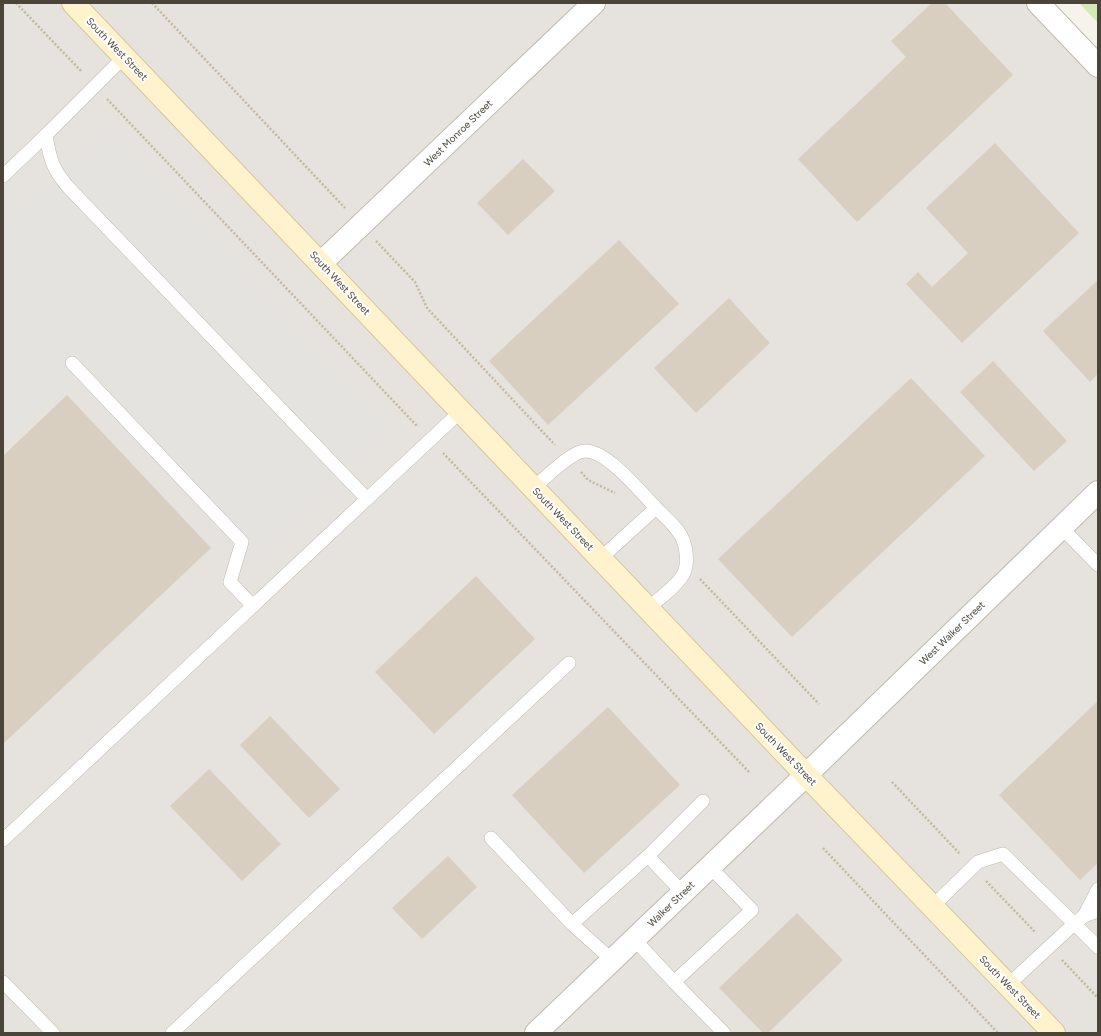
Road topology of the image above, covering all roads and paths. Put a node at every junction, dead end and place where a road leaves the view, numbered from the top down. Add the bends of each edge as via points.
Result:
1 (16, 3) edge
2 (73, 3) edge
3 (152, 3) edge
4 (594, 3) edge
5 (1038, 3) edge
6 (124, 57) junction
7 (1098, 66) edge
8 (95, 86) junction
9 (46, 135) junction
10 (3, 176) edge
11 (361, 225) junction
12 (321, 263) junction
13 (72, 363) dead end
14 (461, 411) junction
15 (430, 440) junction
16 (568, 458) junction
17 (534, 488) junction
18 (1098, 492) edge
19 (618, 495) dead end
20 (367, 499) junction
21 (656, 508) junction
22 (1061, 527) junction
23 (600, 558) junction
24 (686, 563) junction
25 (1098, 565) edge
26 (253, 606) junction
27 (648, 608) junction
28 (569, 663) dead end
29 (819, 704) dead end
30 (750, 773) dead end
31 (806, 775) junction
32 (892, 782) dead end
33 (703, 801) dead end
34 (492, 838) dead end
35 (3, 840) edge
36 (823, 848) dead end
37 (648, 856) junction
38 (710, 867) junction
39 (973, 867) junction
40 (1098, 889) edge
41 (683, 893) junction
42 (933, 906) junction
43 (1098, 911) edge
44 (1080, 920) junction
45 (572, 924) junction
46 (634, 939) junction
47 (1050, 947) junction
48 (1098, 947) edge
49 (612, 960) junction
50 (3, 982) edge
51 (674, 982) junction
52 (1008, 985) junction
53 (1098, 998) edge
54 (53, 1033) edge
55 (172, 1033) edge
56 (536, 1033) edge
57 (724, 1033) edge
58 (998, 1033) edge
59 (1054, 1033) edge

1 - 8 path
2 - 6 main road, South West Street
3 - 11 path
4 - 11 street, West Monroe Street
5 - 7 street
6 - 8 lane
6 - 12 main road, South West Street
8 - 9 lane
8 - 15 path
9 - 10 lane
9 - 20 lane via 49,154 57,174
11 - 12 street, West Monroe Street
11 - 16 path via 415,282 427,308
12 - 14 main road, South West Street
13 - 26 lane via 242,542 230,582
14 - 15 lane
14 - 17 main road, South West Street
15 - 20 lane
15 - 30 path
16 - 17 lane
16 - 19 path via 588,480
16 - 21 lane via 582,451 597,453 615,465
17 - 23 main road, South West Street
18 - 22 street, West Walker Street
20 - 26 lane
21 - 23 lane
21 - 24 lane via 679,532 685,547
22 - 25 lane
22 - 31 street, West Walker Street
23 - 27 main road, South West Street
24 - 27 lane via 681,578
24 - 29 path
26 - 35 lane
27 - 31 main road, South West Street
28 - 55 lane
31 - 38 street, Walker Street
31 - 42 main road, South West Street
32 - 39 path
33 - 37 lane
34 - 45 lane
36 - 58 path
37 - 41 lane
37 - 45 lane
38 - 41 street, Walker Street
38 - 51 lane via 752,910
39 - 42 lane
39 - 44 lane via 978,862 1003,854
39 - 47 path
40 - 44 lane
41 - 46 street, Walker Street
42 - 52 main road, South West Street
43 - 44 lane
44 - 47 lane
44 - 48 lane
45 - 49 lane
46 - 49 street, Walker Street
46 - 51 lane
47 - 52 lane
47 - 53 path
49 - 56 street, Walker Street
50 - 54 lane
51 - 57 lane
52 - 59 main road, South West Street

